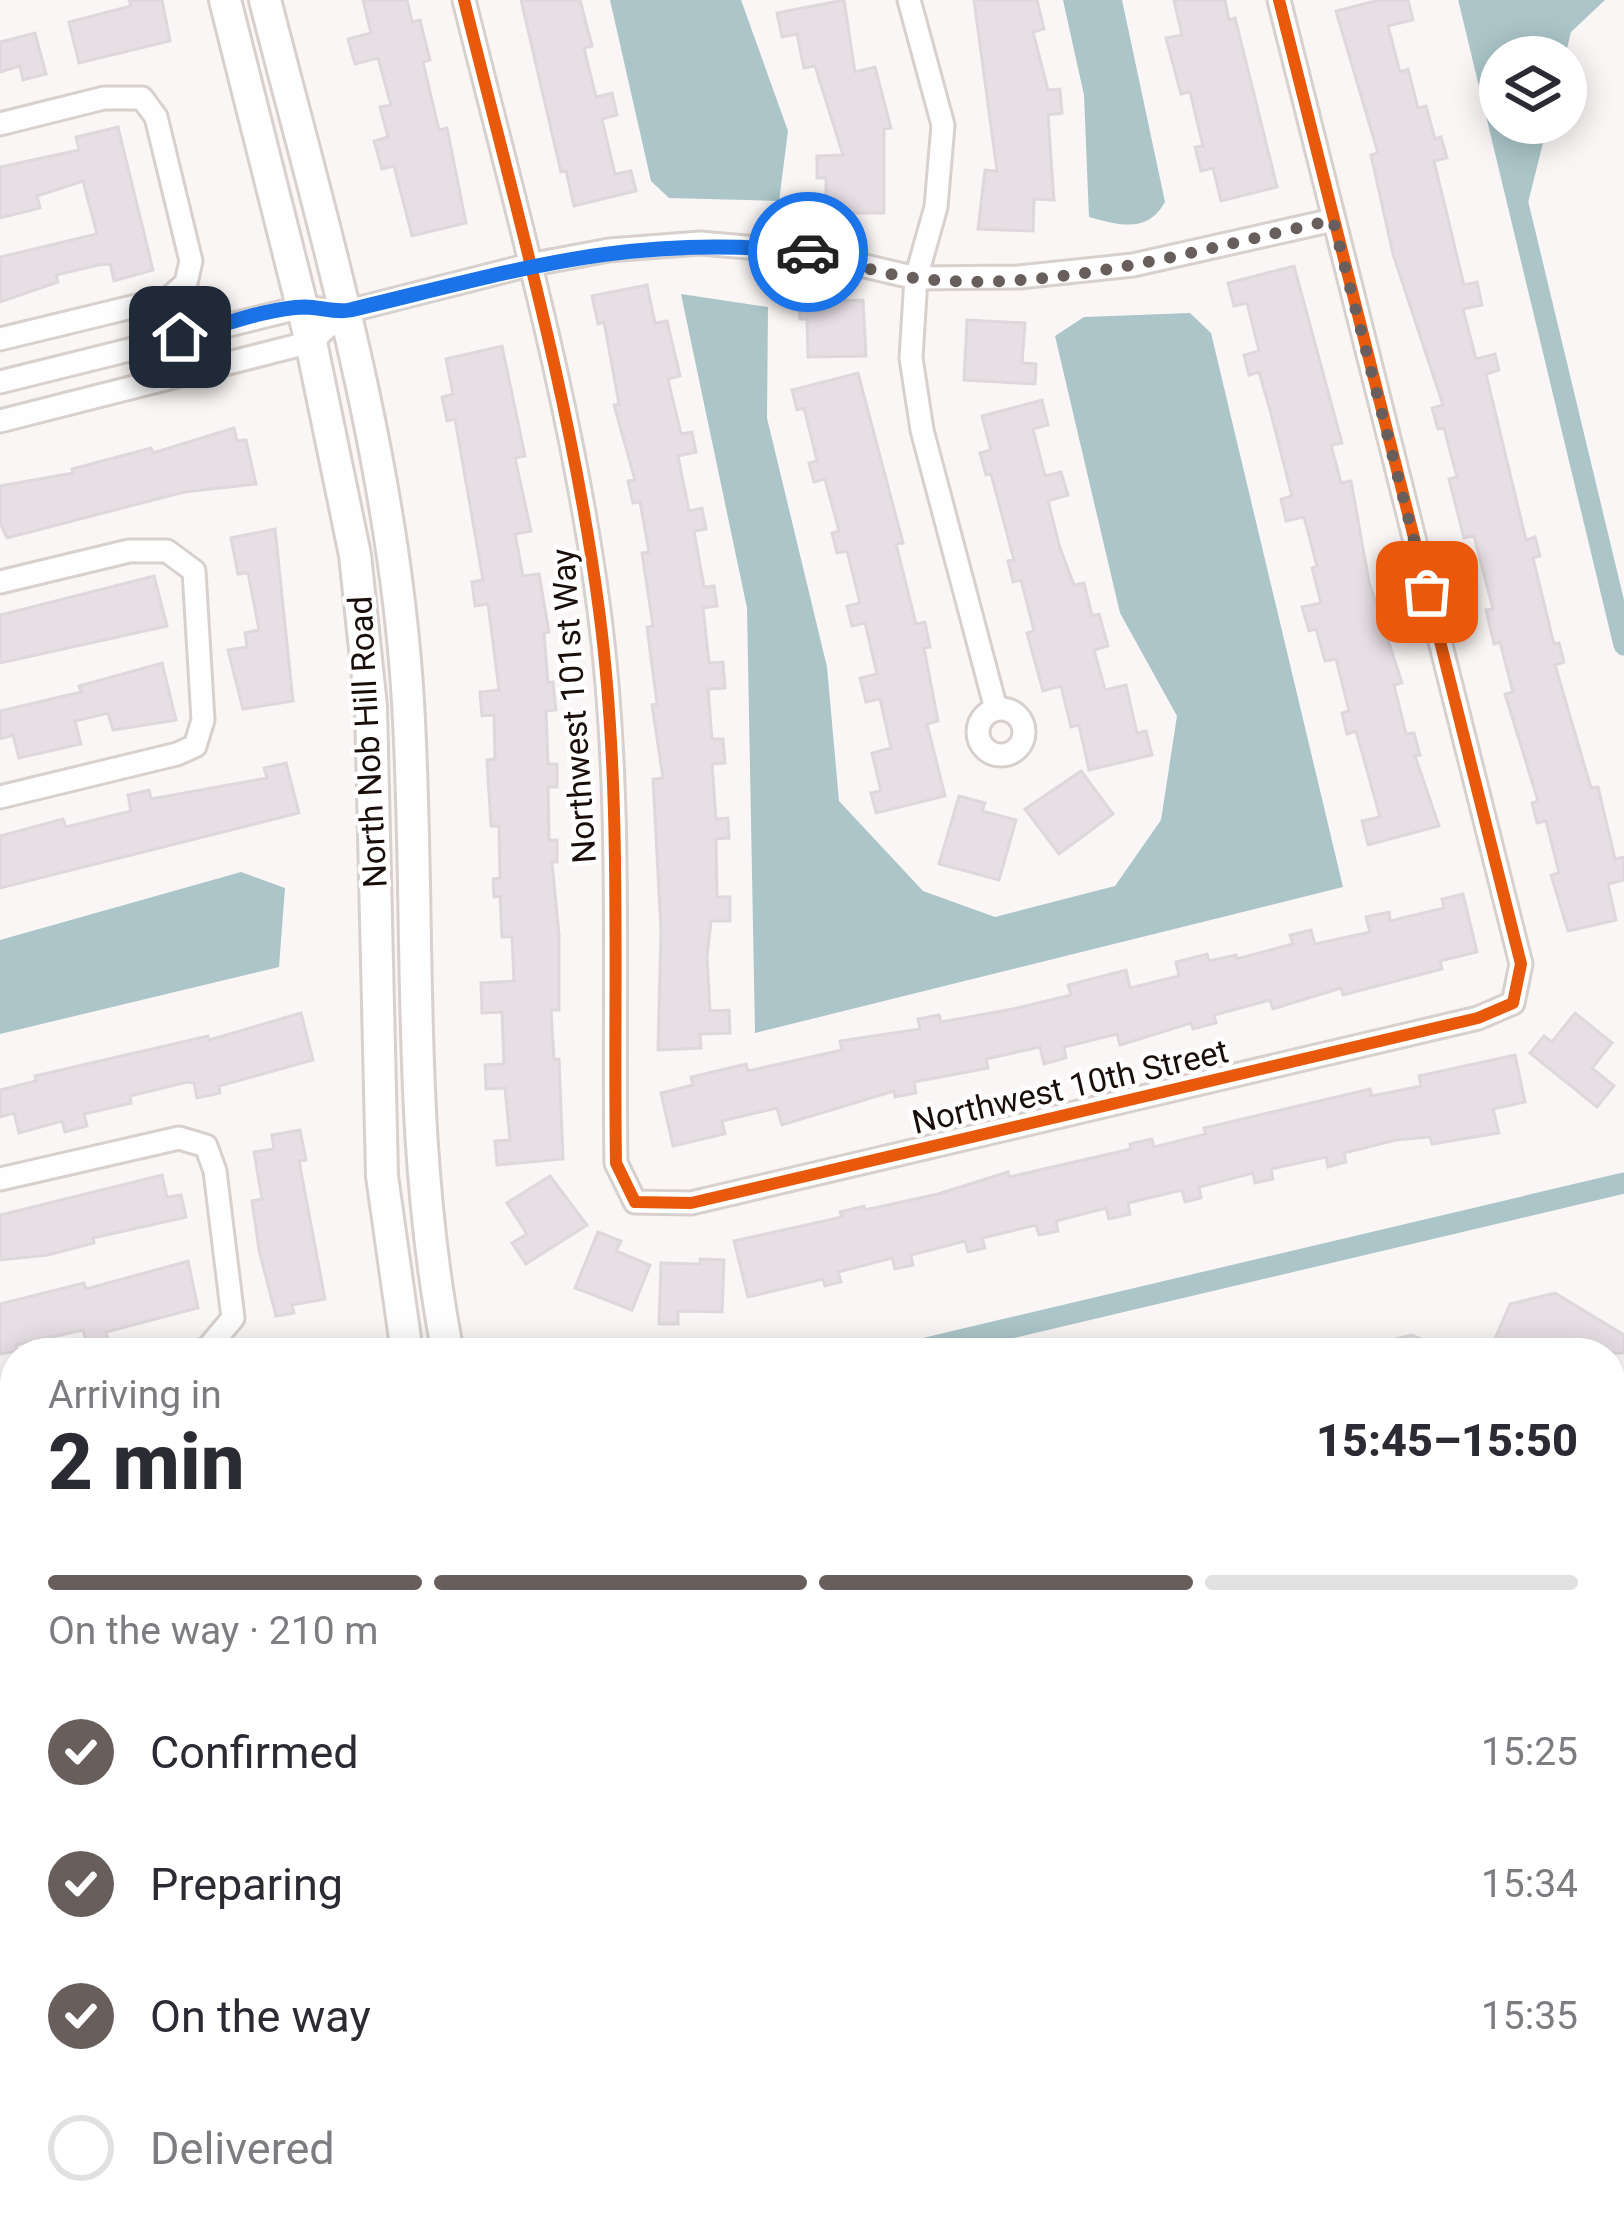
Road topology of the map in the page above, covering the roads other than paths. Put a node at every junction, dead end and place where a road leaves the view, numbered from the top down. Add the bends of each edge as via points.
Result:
1 (225, 0) edge
2 (265, 0) edge
3 (464, 0) edge
4 (910, 0) edge
5 (1280, 0) edge
6 (0, 124) edge
7 (1333, 220) junction
8 (529, 265) junction
9 (916, 278) junction
10 (302, 307) junction
11 (344, 312) junction
12 (0, 339) edge
13 (311, 342) junction
14 (0, 382) edge
15 (0, 421) edge
16 (0, 582) edge
17 (996, 710) dead end
18 (0, 797) edge
19 (0, 1179) edge
20 (635, 1202) joint
21 (220, 1338) edge
22 (405, 1338) edge
23 (446, 1338) edge

1 - 10 main road, North Nob Hill Road
2 - 11 main road, North Nob Hill Road
3 - 8 street, Northwest 101st Way
4 - 9 street via 943,125 936,207
5 - 7 street
6 - 12 street via 104,98 142,98 156,117 191,261 186,283 169,298
7 - 9 street via 1133,265 1019,278
7 - 20 street, Northwest 10th Street via 1521,964 1513,1003 1478,1018 691,1203
8 - 9 street via 700,243 806,252
8 - 11 street
8 - 20 street, Northwest 101st Way via 578,460 600,617 616,1163
9 - 17 street via 911,358 922,430
10 - 11 street
10 - 13 main road, North Nob Hill Road
10 - 14 street
11 - 13 street
11 - 23 main road, North Nob Hill Road via 385,510 408,700 415,1070
13 - 15 street
13 - 22 main road, North Nob Hill Road via 355,555 371,706 382,1175
16 - 18 street via 129,551 167,550 194,571 203,720 195,746
19 - 21 street via 179,1138 206,1146 233,1318

